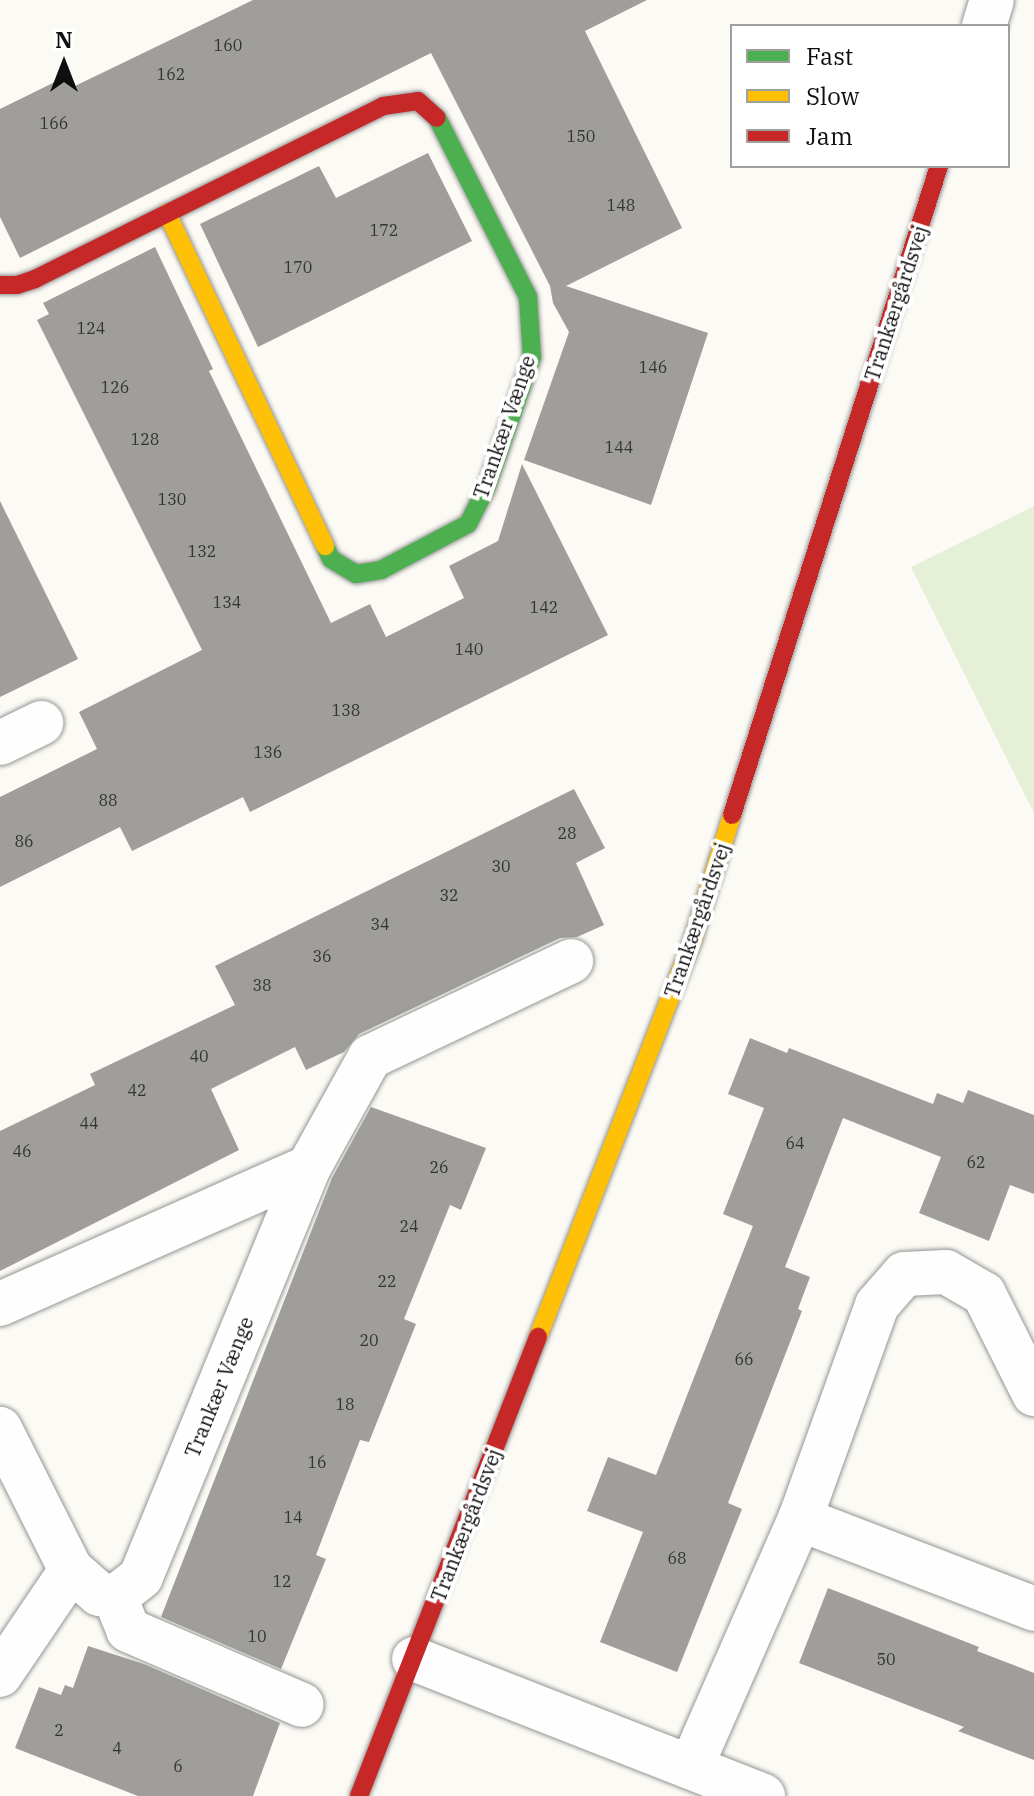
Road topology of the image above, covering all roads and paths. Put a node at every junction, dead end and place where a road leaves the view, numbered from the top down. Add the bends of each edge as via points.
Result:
1 (992, 0) edge
2 (985, 24) edge
3 (938, 168) edge
4 (167, 213) junction
5 (0, 285) edge
6 (41, 723) dead end
7 (0, 743) edge
8 (571, 961) dead end
9 (309, 1167) junction
10 (0, 1304) edge
11 (1034, 1394) edge
12 (0, 1429) edge
13 (800, 1519) junction
14 (71, 1570) junction
15 (115, 1597) junction
16 (1034, 1609) edge
17 (414, 1659) junction
18 (0, 1675) edge
19 (302, 1705) dead end
20 (691, 1767) junction
21 (359, 1796) edge
22 (763, 1796) edge

1 - 2 street
3 - 17 street, Trankærgårdsvej via 693,939
4 - 4 street, Trankær Vænge via 383,106 418,101 440,121 528,297 532,357 486,489 468,524 381,570 356,574 331,559
4 - 5 street, Trankær Vænge via 35,279
6 - 7 street
8 - 9 street, Trankær Vænge via 370,1057
9 - 10 street
9 - 15 street, Trankær Vænge via 141,1577
11 - 13 street via 984,1294 946,1272 904,1274 877,1305
12 - 14 street
13 - 16 street
13 - 20 street
14 - 15 street via 99,1594
14 - 18 street
15 - 19 street via 128,1630
17 - 20 street
17 - 21 street, Trankærgårdsvej
20 - 22 street

